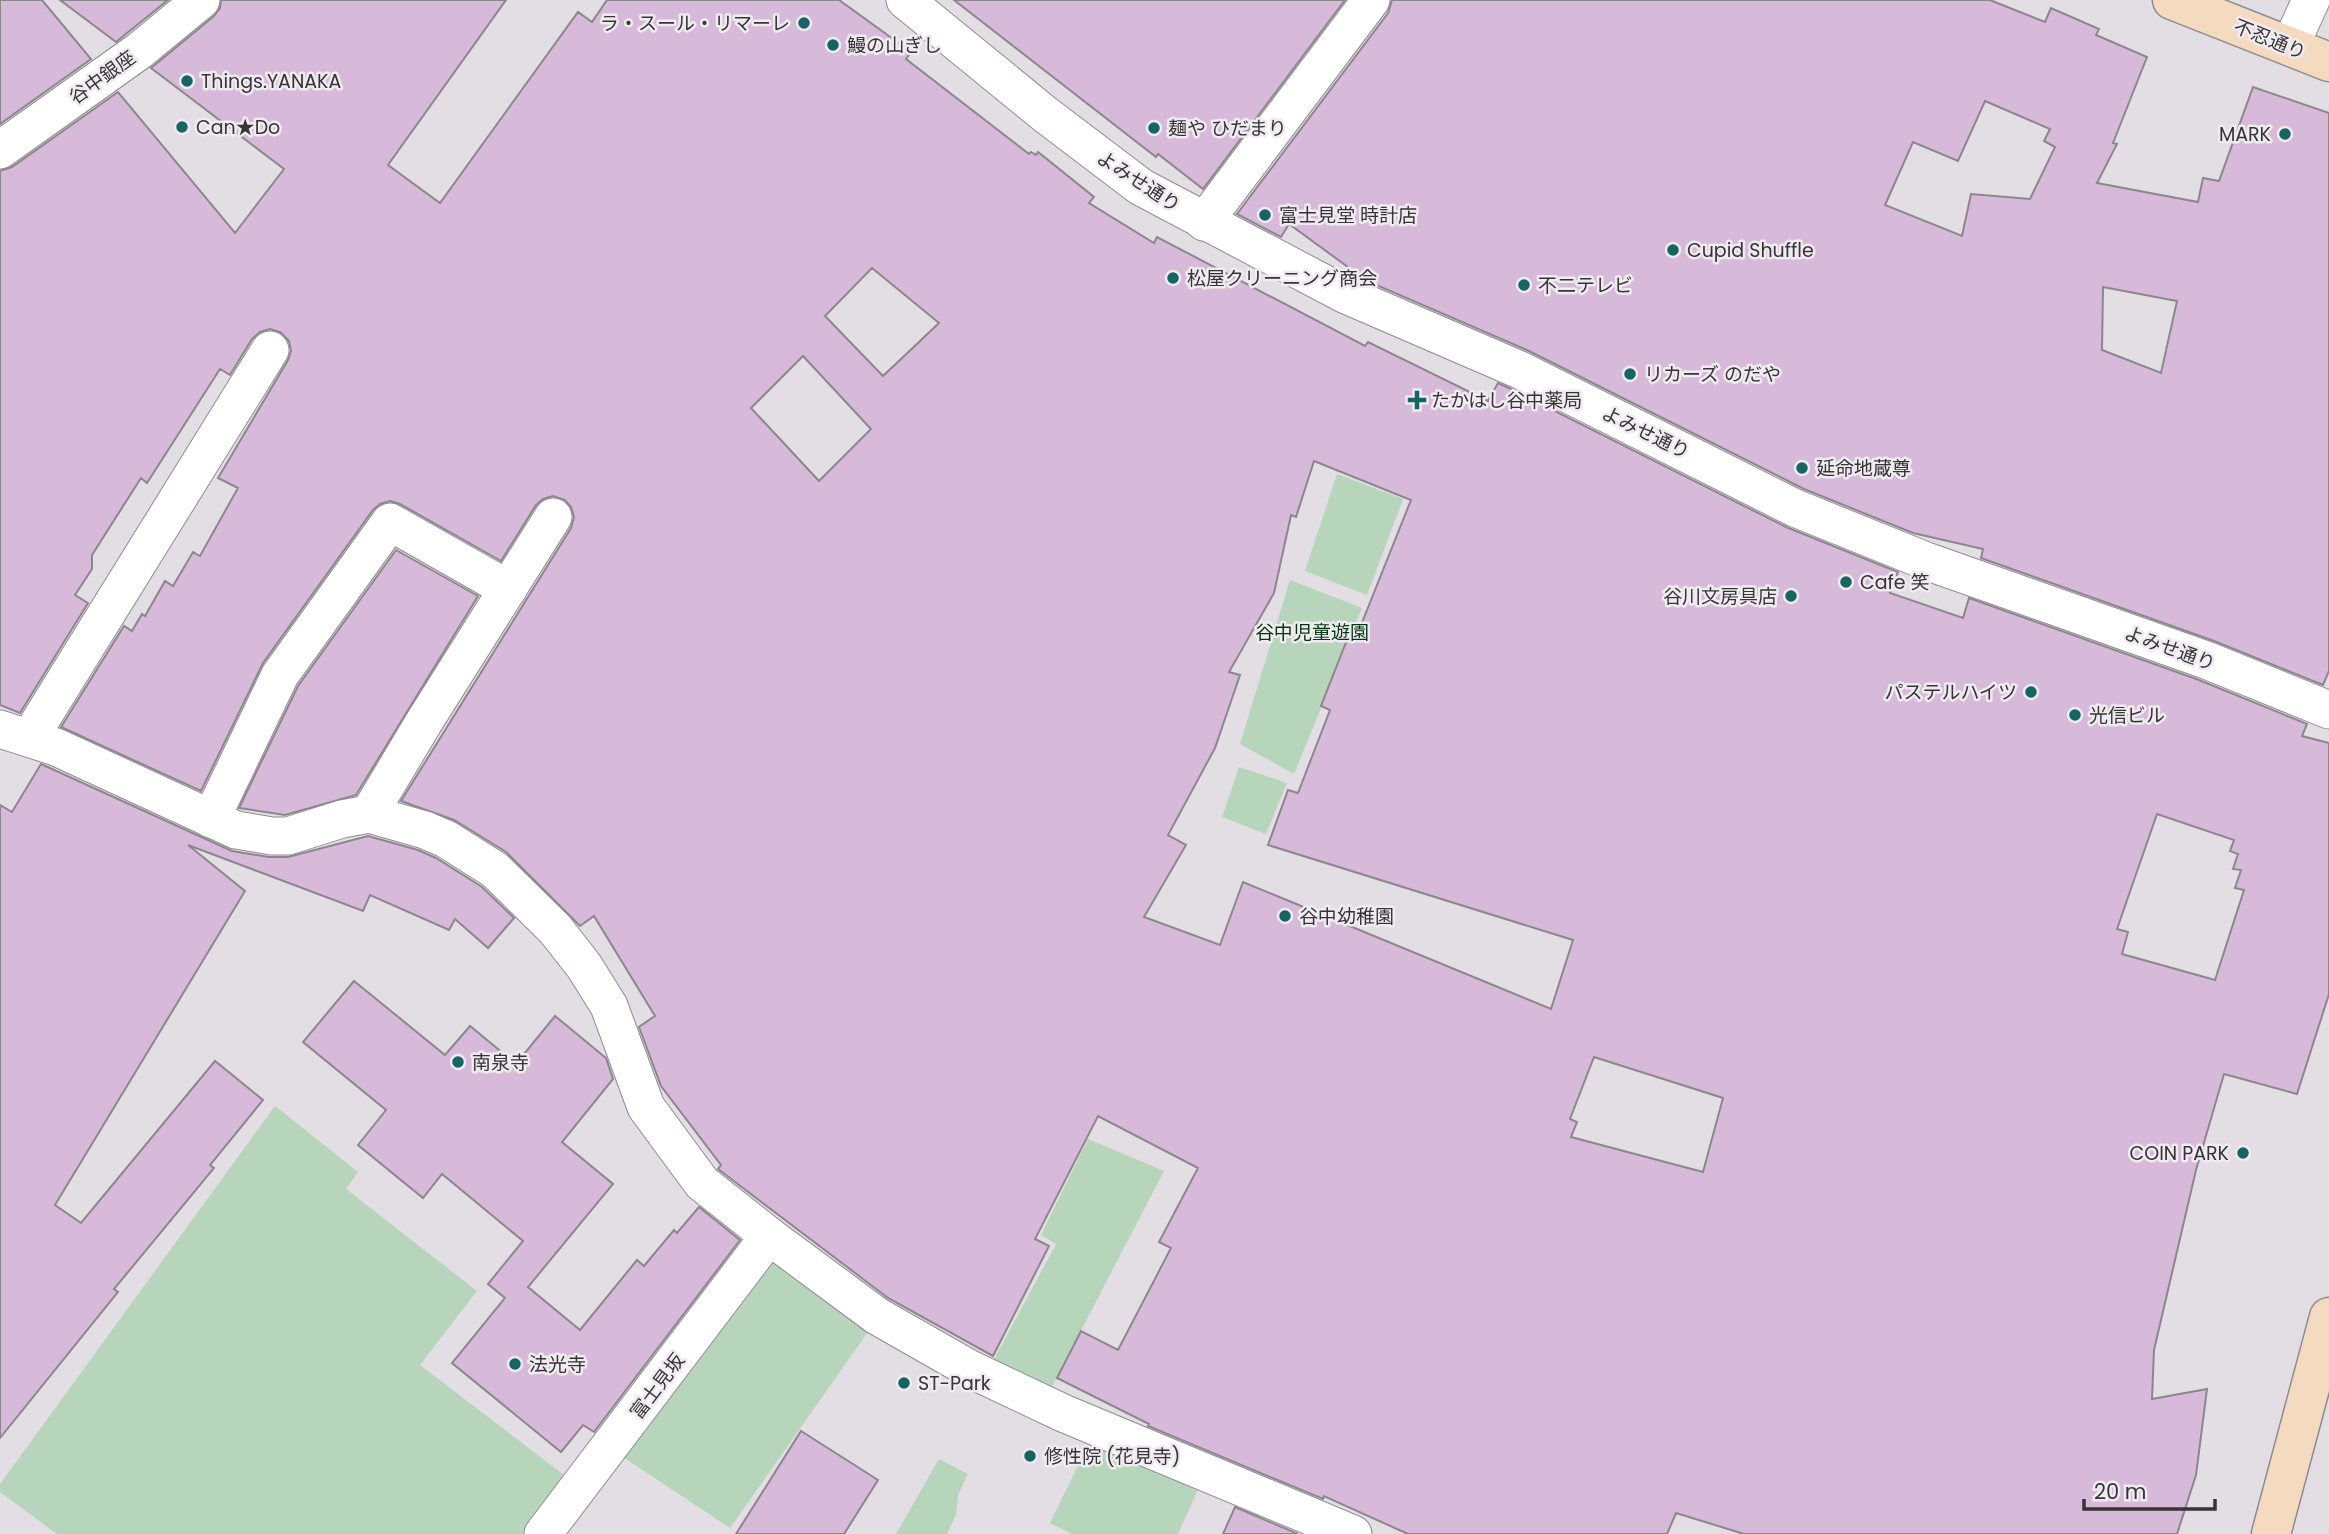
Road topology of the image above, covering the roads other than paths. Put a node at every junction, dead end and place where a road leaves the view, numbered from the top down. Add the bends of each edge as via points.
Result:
1 (201, 0) edge
2 (905, 0) edge
3 (1371, 0) edge
4 (2172, 0) edge
5 (2311, 0) edge
6 (2290, 46) junction
7 (2329, 62) edge
8 (0, 150) edge
9 (1204, 222) junction
10 (270, 350) dead end
11 (554, 517) dead end
12 (508, 589) junction
13 (2329, 710) edge
14 (15, 733) edge
15 (369, 814) junction
16 (211, 819) junction
17 (769, 1236) junction
18 (2329, 1317) edge
19 (543, 1534) edge
20 (1353, 1534) edge
21 (2270, 1534) edge

1 - 8 street, 谷中銀座 via 139,51
2 - 9 street, よみせ通り via 1141,187
3 - 9 street
4 - 6 main road, 不忍通り
5 - 6 street
6 - 7 main road, 不忍通り
9 - 13 street, よみせ通り via 1343,294 1520,370 1796,508
10 - 14 street
11 - 12 street
12 - 15 street
12 - 16 street via 390,522 281,675
14 - 16 street via 56,747
15 - 16 street via 280,836 236,830
15 - 17 street via 446,839 495,870 555,929 609,1006 646,1107 702,1183
17 - 19 street, 富士見坂
17 - 20 street via 877,1316 970,1369 1063,1413
18 - 21 main road

